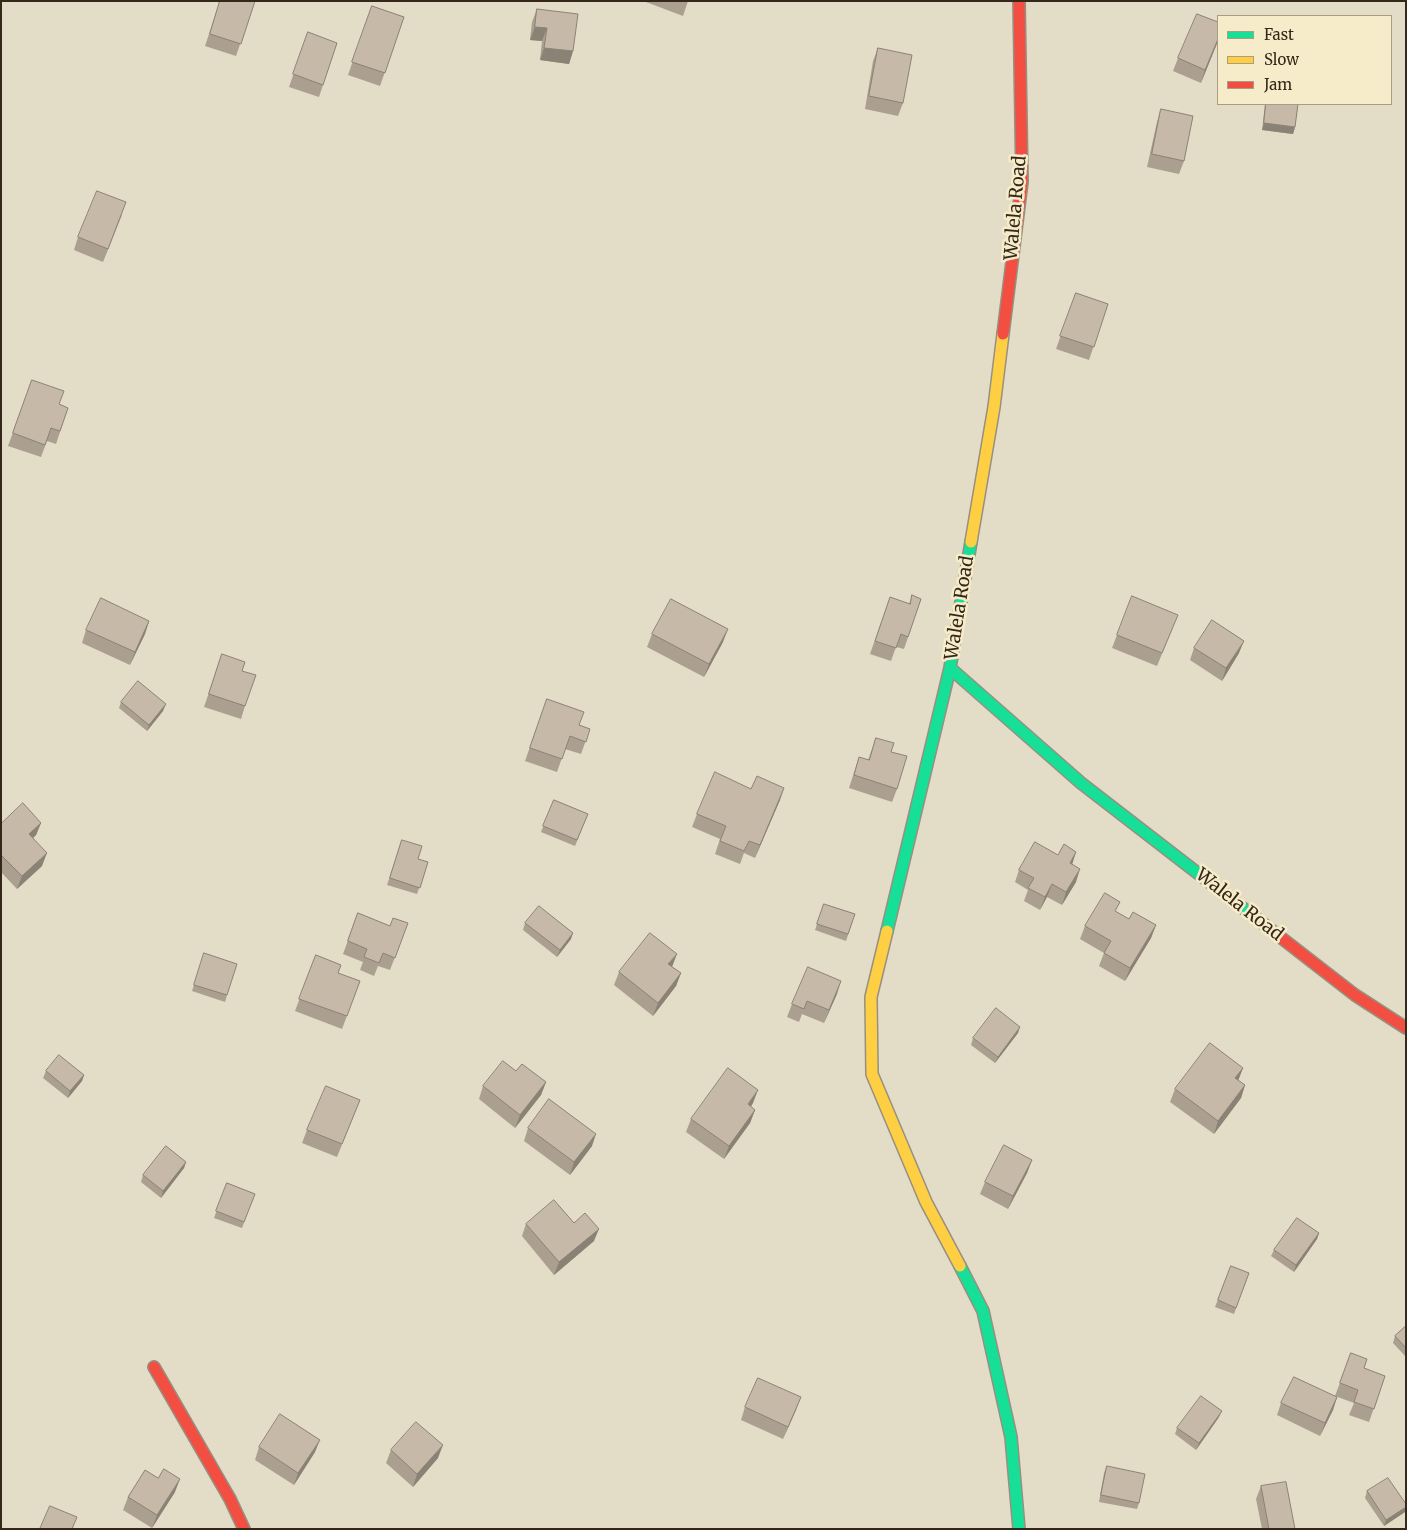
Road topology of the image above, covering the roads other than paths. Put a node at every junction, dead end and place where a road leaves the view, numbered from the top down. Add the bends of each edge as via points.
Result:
1 (1019, 1) edge
2 (950, 668) junction
3 (1406, 1028) edge
4 (154, 1367) dead end
5 (244, 1529) edge
6 (1019, 1529) edge

1 - 2 street, Walela Road via 1022,182 994,407
2 - 3 street, Walela Road via 1081,783 1355,995
2 - 6 street via 871,997 872,1074 926,1202 983,1311 1011,1437
4 - 5 street

